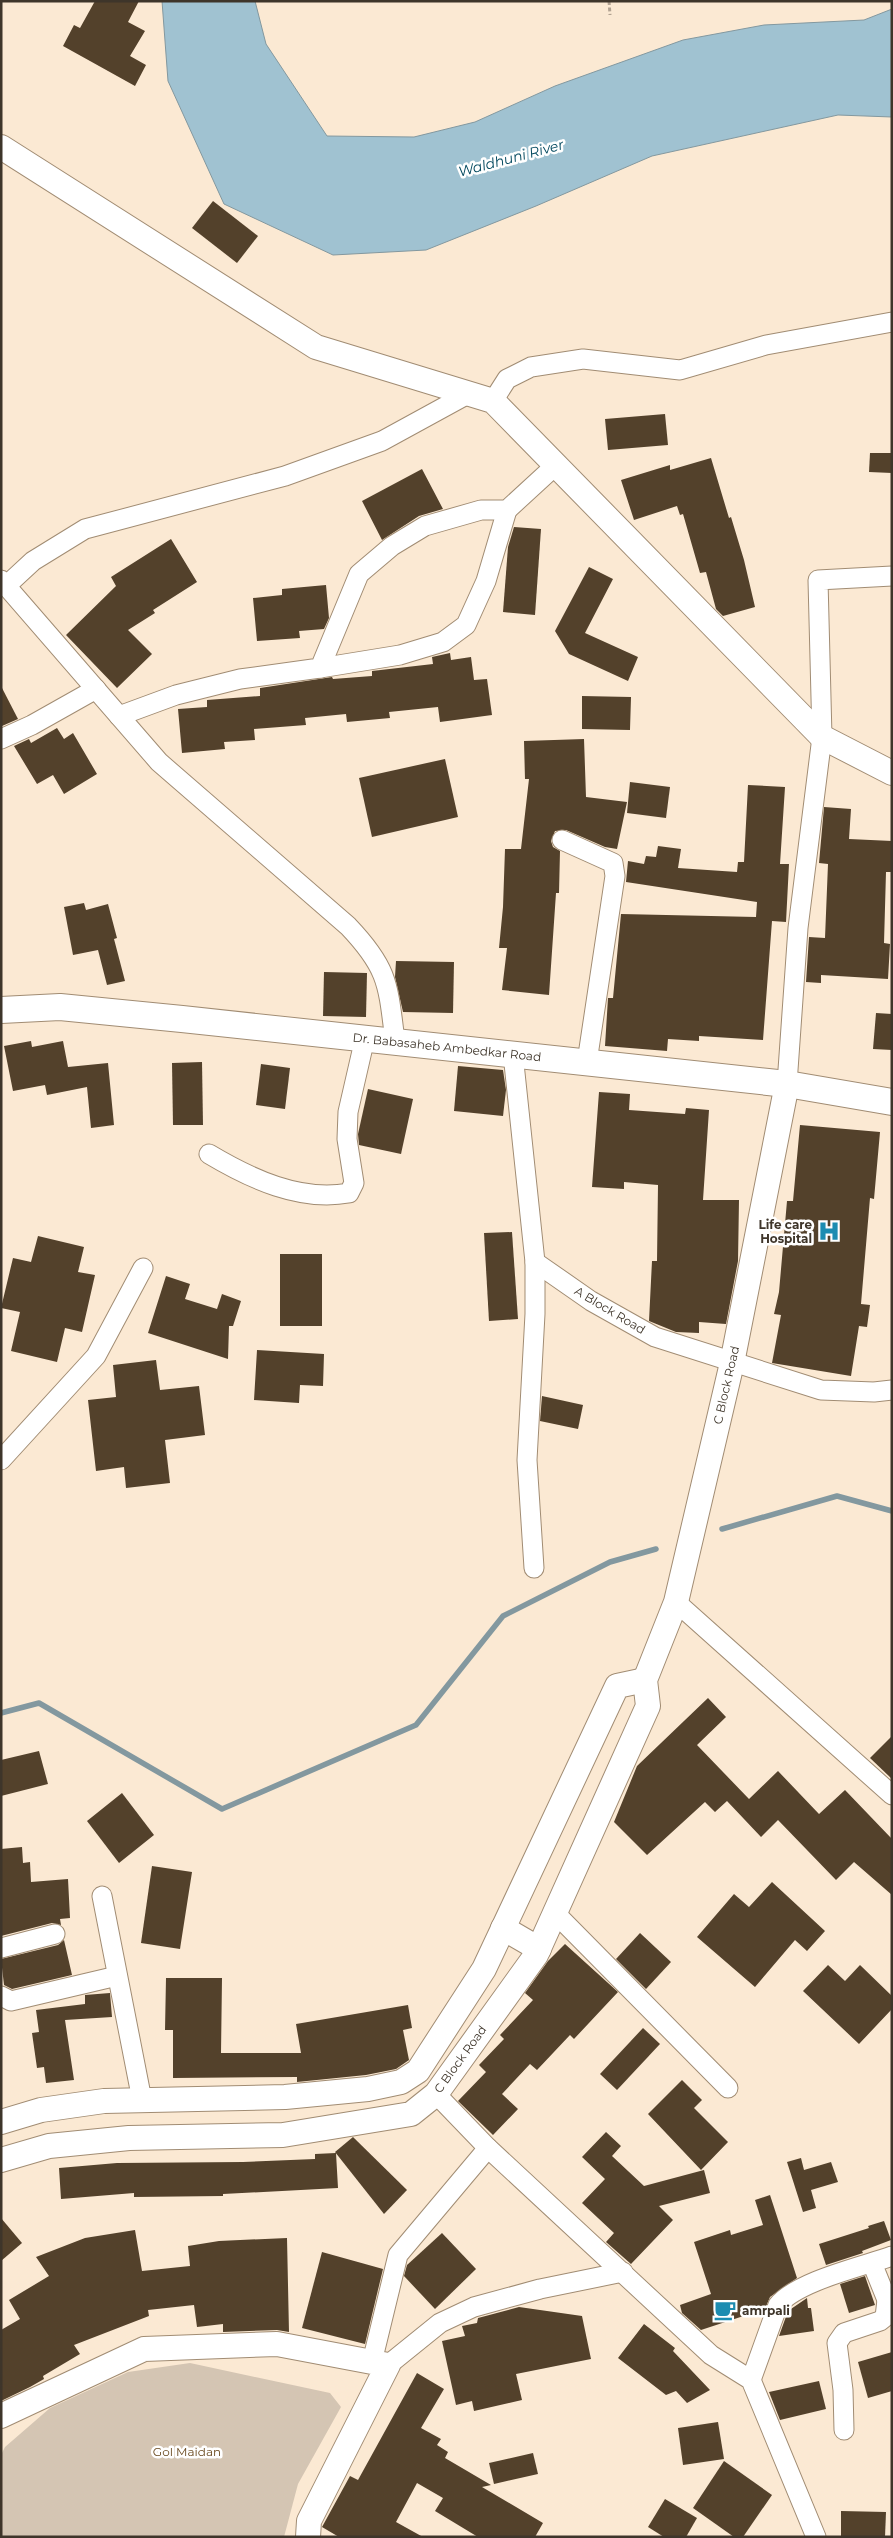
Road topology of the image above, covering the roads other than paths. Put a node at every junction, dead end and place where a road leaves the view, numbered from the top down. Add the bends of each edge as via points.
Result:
1 (1, 147) edge
2 (892, 322) edge
3 (468, 394) junction
4 (494, 401) junction
5 (556, 465) junction
6 (507, 510) junction
7 (892, 576) edge
8 (4, 583) edge
9 (320, 668) junction
10 (96, 689) junction
11 (119, 716) junction
12 (822, 736) junction
13 (1, 739) edge
14 (892, 773) edge
15 (562, 840) dead end
16 (1, 1010) edge
17 (1, 1021) edge
18 (182, 1025) junction
19 (395, 1041) junction
20 (363, 1045) junction
21 (513, 1062) junction
22 (587, 1062) junction
23 (785, 1093) junction
24 (892, 1102) edge
25 (892, 1115) edge
26 (209, 1154) dead end
27 (535, 1262) junction
28 (143, 1268) dead end
29 (732, 1363) junction
30 (892, 1390) edge
31 (1, 1460) edge
32 (534, 1568) dead end
33 (676, 1602) junction
34 (645, 1680) junction
35 (892, 1794) edge
36 (102, 1896) dead end
37 (554, 1913) junction
38 (503, 1928) junction
39 (55, 1934) dead end
40 (1, 1948) edge
41 (538, 1949) junction
42 (118, 1976) junction
43 (1, 1996) edge
44 (429, 2051) junction
45 (456, 2066) junction
46 (378, 2087) junction
47 (728, 2088) dead end
48 (436, 2094) junction
49 (173, 2099) junction
50 (134, 2100) junction
51 (380, 2119) junction
52 (1, 2122) edge
53 (129, 2138) junction
54 (173, 2138) junction
55 (488, 2148) junction
56 (1, 2160) edge
57 (892, 2256) edge
58 (872, 2263) junction
59 (623, 2272) junction
60 (890, 2299) edge
61 (380, 2363) junction
62 (751, 2380) junction
63 (1, 2416) edge
64 (844, 2430) dead end
65 (308, 2537) edge
66 (816, 2537) edge

1 - 3 street via 316,347
2 - 4 street via 766,346 680,370 583,359 532,367 507,379
3 - 4 street
3 - 8 street via 382,441 294,473 85,529
4 - 5 street
5 - 6 street
5 - 12 street
6 - 9 street via 481,510 425,526 392,546 359,574
6 - 9 street via 486,581 466,625 443,642 400,655
7 - 12 street via 818,580
8 - 10 street
9 - 11 street via 240,679 176,695
10 - 11 street
10 - 13 street
11 - 19 street via 159,762 366,945 380,964 388,984
12 - 14 street
12 - 23 street via 798,928
15 - 22 street via 613,862 615,876
16 - 18 main road, Dr. Babasaheb Ambedkar Road via 60,1006
17 - 18 main road, Dr. Babasaheb Ambedkar Road via 64,1019
18 - 20 main road, Dr. Babasaheb Ambedkar Road
19 - 20 main road, Dr. Babasaheb Ambedkar Road
19 - 21 main road, Dr. Babasaheb Ambedkar Road
20 - 21 main road, Dr. Babasaheb Ambedkar Road
20 - 26 street via 348,1112 347,1139 354,1183 350,1193 333,1196 276,1187 243,1174
21 - 22 main road, Dr. Babasaheb Ambedkar Road
21 - 23 main road, Dr. Babasaheb Ambedkar Road
21 - 27 street
22 - 23 main road, Dr. Babasaheb Ambedkar Road
23 - 24 main road, Dr. Babasaheb Ambedkar Road
23 - 25 main road, Dr. Babasaheb Ambedkar Road
23 - 29 street, C Block Road
27 - 29 street, A Block Road via 592,1301 655,1337
27 - 32 street via 527,1460
28 - 31 street via 96,1356
29 - 30 street, A Block Road via 821,1390
29 - 33 street, C Block Road
33 - 34 street, C Block Road
33 - 35 street
34 - 37 street, C Block Road via 648,1706
34 - 38 street via 617,1686
36 - 42 street
37 - 41 street, C Block Road
37 - 47 street
38 - 41 street
38 - 44 street via 484,1969
39 - 40 street
41 - 45 street, C Block Road
42 - 43 street via 11,2000
42 - 50 street
44 - 45 street
44 - 46 street via 418,2070 401,2082
45 - 48 street, C Block Road
46 - 49 street via 285,2097
46 - 51 street
48 - 51 street, C Block Road via 411,2114
48 - 55 street
49 - 50 street
49 - 54 street
50 - 52 street via 41,2110
50 - 53 street
51 - 54 street, C Block Road via 283,2135
53 - 54 street, C Block Road
53 - 56 street, C Block Road via 49,2146
55 - 59 street
55 - 61 street via 398,2255
57 - 58 street
58 - 60 street
58 - 62 street via 787,2295 778,2305
59 - 61 street via 474,2307 440,2323
59 - 62 street via 711,2355
60 - 64 street via 885,2317 880,2322 844,2333 838,2343
61 - 63 street via 277,2344 144,2349
61 - 65 street via 309,2521
62 - 66 street

